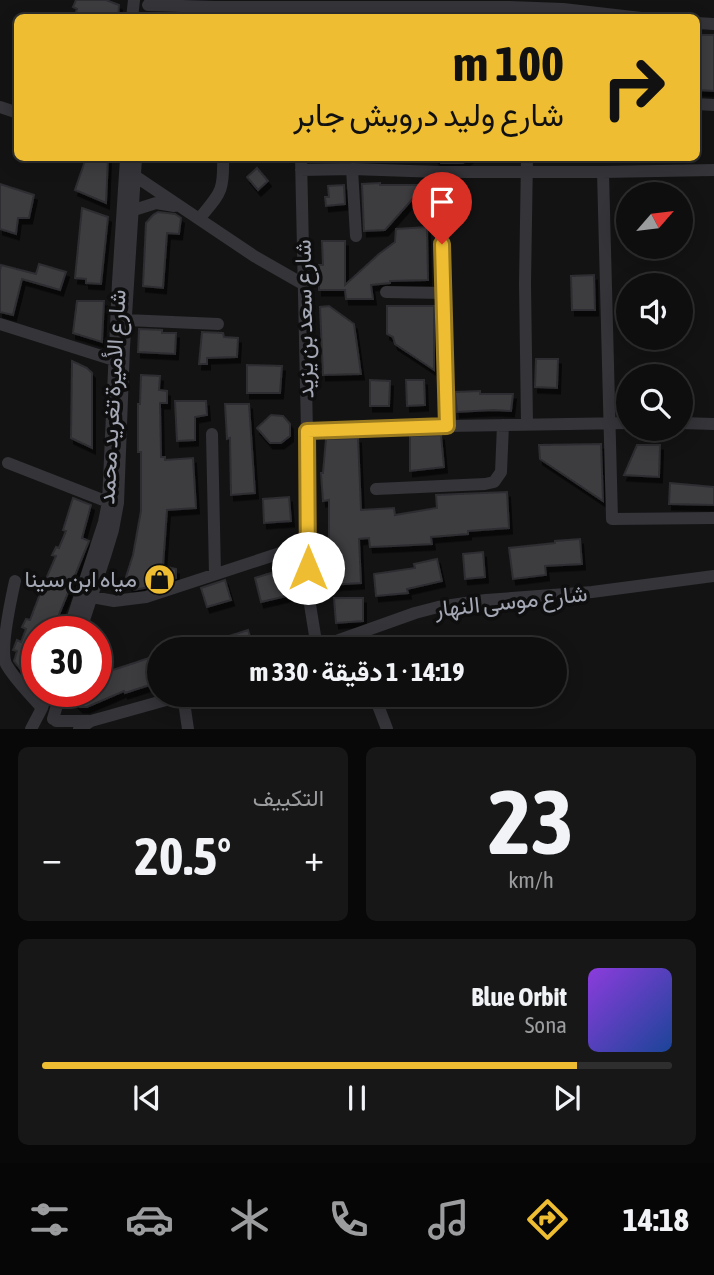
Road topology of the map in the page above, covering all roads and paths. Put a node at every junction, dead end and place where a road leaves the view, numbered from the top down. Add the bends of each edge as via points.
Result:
1 (573, 0) edge
2 (381, 4) edge
3 (513, 4) edge
4 (147, 7) edge
5 (297, 8) edge
6 (215, 12) edge
7 (558, 13) edge
8 (126, 161) edge
9 (136, 161) edge
10 (223, 161) edge
11 (415, 161) edge
12 (527, 161) edge
13 (301, 164) edge
14 (352, 169) junction
15 (407, 170) junction
16 (714, 170) edge
17 (439, 172) junction
18 (527, 172) junction
19 (603, 172) junction
20 (135, 176) junction
21 (181, 207) junction
22 (134, 210) junction
23 (199, 219) junction
24 (356, 236) dead end
25 (303, 284) junction
26 (387, 292) dead end
27 (443, 293) junction
28 (126, 320) junction
29 (0, 324) edge
30 (218, 324) dead end
31 (114, 360) junction
32 (609, 423) junction
33 (616, 423) edge
34 (527, 424) junction
35 (693, 424) edge
36 (714, 424) edge
37 (503, 425) junction
38 (447, 426) junction
39 (307, 431) junction
40 (212, 434) dead end
41 (8, 463) dead end
42 (376, 489) dead end
43 (108, 502) junction
44 (714, 518) edge
45 (308, 544) junction
46 (215, 574) junction
47 (714, 576) edge
48 (15, 581) dead end
49 (92, 597) junction
50 (73, 616) edge
51 (85, 616) edge
52 (314, 637) edge
53 (365, 637) edge
54 (147, 705) edge
55 (185, 707) edge
56 (379, 707) edge
57 (36, 719) edge
58 (91, 721) junction
59 (56, 723) edge
60 (79, 729) edge
61 (188, 729) edge
62 (387, 729) edge

1 - 7 street
2 - 3 street
2 - 5 street
3 - 7 street
4 - 6 street
5 - 6 street
8 - 31 street, شارع الأميرة تغريد محمد
9 - 20 street, شارع الأميرة تغريد محمد
10 - 23 street via 219,194
11 - 15 street
12 - 18 street
13 - 14 street
13 - 25 street, شارع سعد بن يزيد
14 - 15 street
14 - 24 street
15 - 17 street
16 - 19 street
17 - 18 street
17 - 27 street
18 - 19 street
18 - 34 street
19 - 32 street
20 - 21 street
20 - 22 street, شارع الأميرة تغريد محمد
21 - 22 street via 156,203
21 - 23 street
22 - 28 street, شارع الأميرة تغريد محمد
23 - 25 street
25 - 39 street, شارع سعد بن يزيد
26 - 27 street
27 - 38 street
28 - 30 street
28 - 49 street, شارع الأميرة تغريد محمد via 118,503
29 - 31 street
31 - 43 street, شارع الأميرة تغريد محمد
32 - 33 street
32 - 34 street
32 - 44 street via 612,519
34 - 37 street
35 - 36 street
37 - 38 street
37 - 42 street via 501,472 494,482
38 - 39 street
39 - 45 street, شارع سعد بن يزيد
40 - 46 street
41 - 43 street
43 - 50 street, شارع الأميرة تغريد محمد
45 - 46 street
45 - 52 street, شارع سعد بن يزيد
46 - 49 street via 146,597 114,601
47 - 53 street, شارع موسى النهار via 447,605 415,613
48 - 57 street via 3,648 5,662
49 - 51 street, شارع الأميرة تغريد محمد
54 - 58 street
55 - 61 street
56 - 62 street
57 - 59 street via 45,717
58 - 59 street
58 - 60 street

